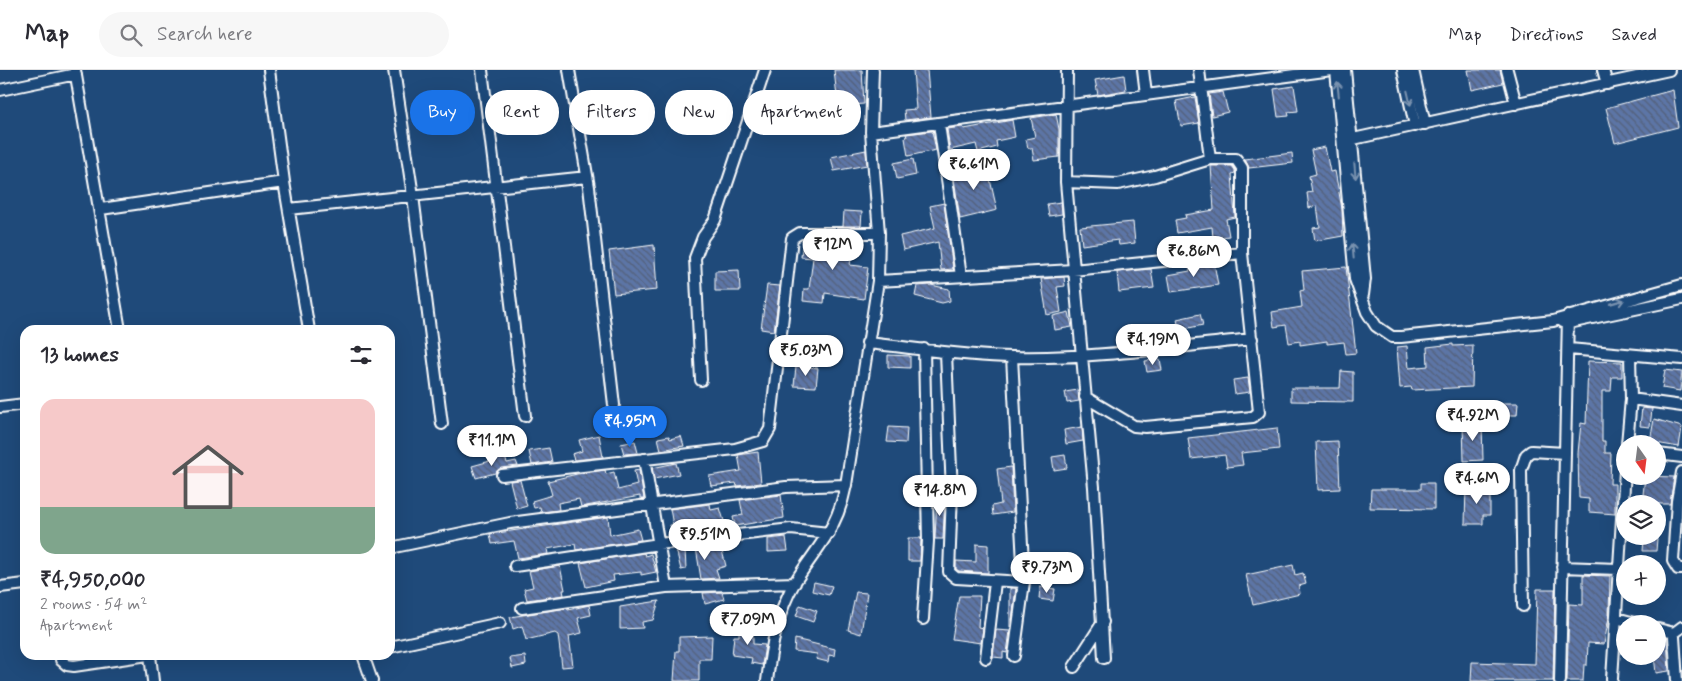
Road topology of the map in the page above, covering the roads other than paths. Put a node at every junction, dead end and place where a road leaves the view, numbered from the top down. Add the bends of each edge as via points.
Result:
1 (269, 70) edge
2 (394, 70) edge
3 (482, 70) edge
4 (569, 70) edge
5 (765, 70) edge
6 (873, 70) edge
7 (1067, 70) edge
8 (1143, 70) edge
9 (1200, 70) edge
10 (1332, 70) edge
11 (1336, 70) edge
12 (1345, 70) edge
13 (1403, 70) edge
14 (1413, 70) edge
15 (1507, 70) edge
16 (1512, 70) edge
17 (1639, 70) edge
18 (1669, 70) edge
19 (76, 72) edge
20 (1602, 76) edge
21 (1201, 88) junction
22 (0, 90) edge
23 (1146, 94) junction
24 (1517, 100) junction
25 (1066, 106) junction
26 (1420, 122) junction
27 (939, 124) junction
28 (871, 132) junction
29 (1348, 137) junction
30 (1210, 160) junction
31 (587, 176) junction
32 (284, 182) junction
33 (1066, 182) junction
34 (496, 187) junction
35 (413, 196) junction
36 (101, 209) junction
37 (289, 209) junction
38 (879, 233) junction
39 (1242, 253) junction
40 (1073, 270) junction
41 (962, 276) junction
42 (878, 281) junction
43 (1682, 285) edge
44 (1682, 298) edge
45 (1569, 319) junction
46 (119, 325) edge
47 (308, 325) edge
48 (1252, 339) junction
49 (867, 343) junction
50 (924, 349) junction
51 (1569, 349) junction
52 (946, 353) junction
53 (1081, 355) junction
54 (1630, 355) junction
55 (1012, 357) junction
56 (1682, 359) edge
57 (701, 380) dead end
58 (1085, 397) junction
59 (1631, 399) junction
60 (614, 404) dead end
61 (20, 405) edge
62 (1682, 406) edge
63 (0, 407) edge
64 (525, 416) dead end
65 (442, 424) dead end
66 (1628, 435) edge
67 (1565, 453) junction
68 (1666, 455) edge
69 (1682, 457) edge
70 (644, 459) junction
71 (1682, 472) edge
72 (502, 475) dead end
73 (846, 485) junction
74 (1624, 485) edge
75 (652, 504) junction
76 (829, 533) junction
77 (659, 544) junction
78 (395, 547) edge
79 (1619, 555) edge
80 (515, 566) dead end
81 (1562, 567) junction
82 (1616, 569) edge
83 (1682, 569) edge
84 (995, 582) junction
85 (1024, 582) junction
86 (795, 583) junction
87 (20, 585) edge
88 (0, 587) edge
89 (666, 587) junction
90 (1523, 606) dead end
91 (522, 608) dead end
92 (1616, 618) edge
93 (923, 620) dead end
94 (1103, 622) junction
95 (500, 623) dead end
96 (1678, 630) edge
97 (395, 646) edge
98 (1014, 656) dead end
99 (986, 658) dead end
100 (1104, 658) dead end
101 (62, 660) edge
102 (115, 660) edge
103 (150, 660) edge
104 (365, 660) edge
105 (1074, 667) dead end
106 (1612, 679) dead end
107 (153, 681) edge
108 (372, 681) edge
109 (767, 681) edge
110 (1560, 681) edge
111 (1677, 681) edge

1 - 32 street
2 - 35 street
3 - 34 street
4 - 31 street
5 - 57 street via 715,220 703,237 695,258
6 - 28 street
7 - 25 street
8 - 23 street
9 - 21 street
10 - 21 street
29 -> 11 street
12 - 29 street
13 -> 26 street
14 - 26 street
15 - 24 street
16 - 24 street
17 - 20 street
18 - 20 street
19 - 22 street
19 - 36 street
20 - 24 street
21 - 23 street
21 - 30 street
23 - 25 street
24 - 26 street
25 - 27 street
25 - 33 street
26 - 29 street
27 - 28 street
27 - 41 street
28 - 38 street
29 - 45 street via 1365,279 1363,298 1372,321 1382,332 1392,337
30 - 33 street via 1118,184
30 - 39 street via 1236,159 1242,165
31 - 34 street
31 - 60 street
32 - 36 street
32 - 37 street
33 - 40 street
34 - 35 street
34 - 64 street
35 - 37 street
35 - 65 street
36 - 46 street
37 - 47 street
38 - 42 street
38 - 70 street via 800,233 792,238 770,429 763,441 735,449
39 - 40 street
39 - 48 street
40 - 41 street
40 - 53 street
41 - 42 street
42 - 49 street
45 -> 43 street
44 - 45 street
45 - 51 street
48 - 53 street
48 - 58 street via 1261,408 1253,417 1134,426
49 - 50 street
49 - 73 street
50 - 52 street
50 - 93 street via 928,541
51 - 54 street
51 - 67 street
52 - 55 street
52 - 84 street via 952,492 949,572 956,578
53 - 55 street
53 - 58 street
54 - 56 street
54 - 59 street
55 - 85 street
58 - 94 street
59 - 62 street
59 - 66 street
61 - 63 street
67 - 81 street
67 - 90 street via 1531,452 1523,460
68 - 69 street
70 - 72 street
70 - 75 street
71 - 83 street via 1673,561 1678,569
73 - 75 street via 786,487
73 - 76 street via 842,506
74 - 79 street
75 - 77 street
75 - 78 street via 510,523
76 - 77 street via 791,529
76 - 86 street
77 - 80 street
77 - 89 street
81 - 82 street
81 - 110 street
84 - 85 street
84 - 99 street
85 - 98 street
86 - 89 street
86 - 109 street via 776,626
87 - 88 street
89 - 91 street
92 - 106 street
94 - 100 street
94 - 105 street
95 - 97 street
96 - 111 street
101 - 102 street via 74,666
103 - 107 street
104 - 108 street

